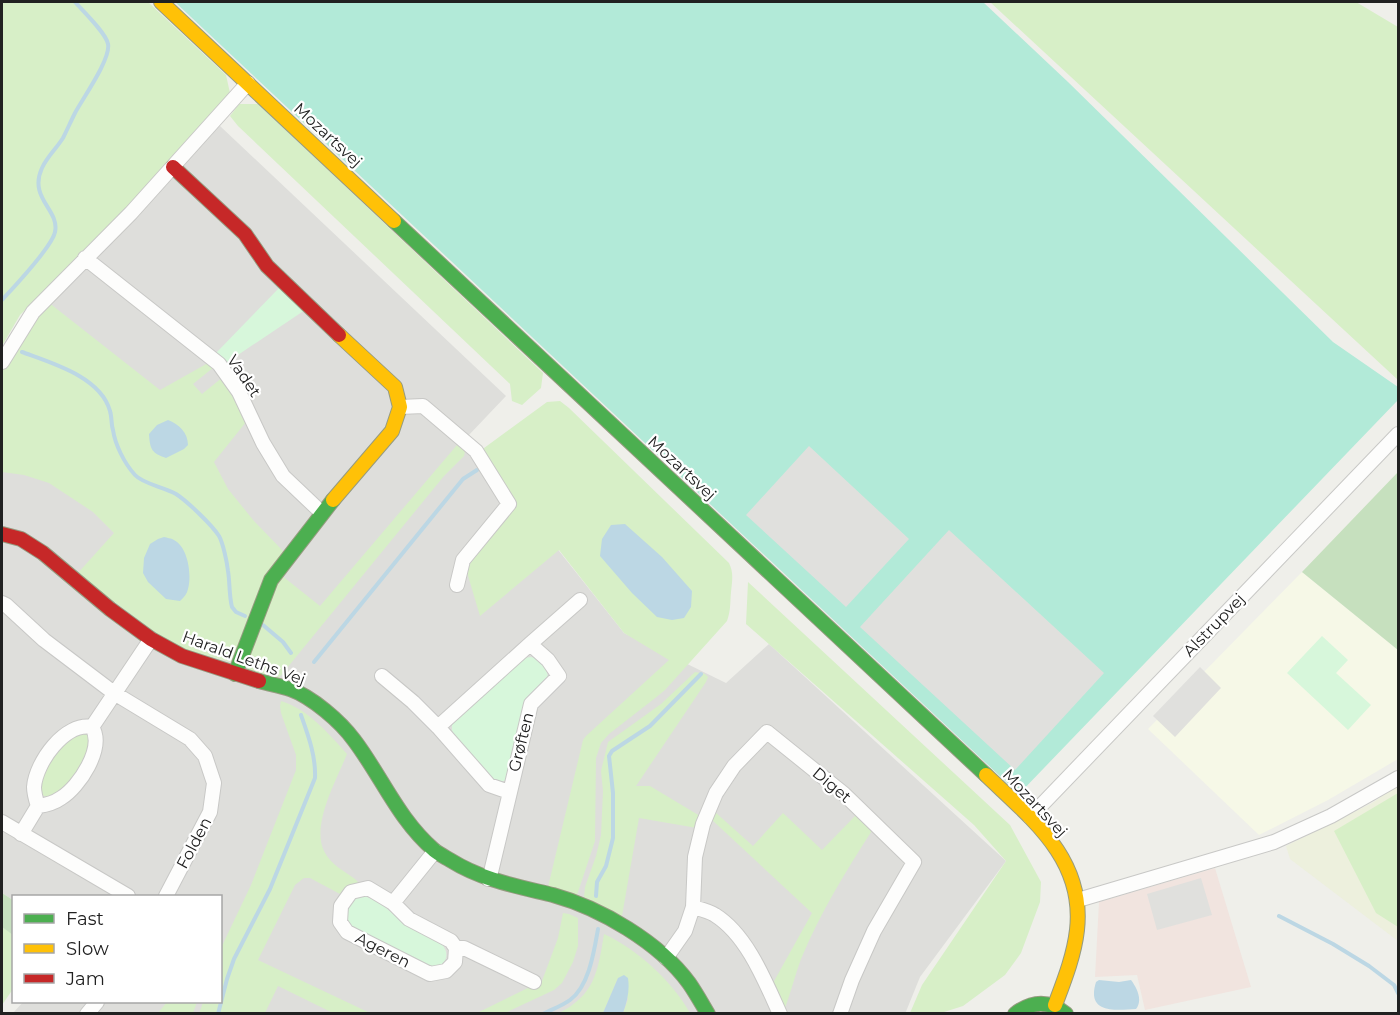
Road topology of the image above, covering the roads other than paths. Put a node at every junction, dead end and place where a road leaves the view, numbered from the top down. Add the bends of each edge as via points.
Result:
1 (161, 2) edge
2 (248, 83) junction
3 (173, 167) junction
4 (85, 258) junction
5 (2, 362) edge
6 (399, 407) junction
7 (1398, 434) edge
8 (322, 513) junction
9 (2, 534) edge
10 (457, 585) dead end
11 (580, 600) dead end
12 (2, 603) edge
13 (151, 639) junction
14 (530, 644) junction
15 (235, 674) junction
16 (382, 676) dead end
17 (114, 693) junction
18 (92, 727) junction
19 (438, 727) junction
20 (1398, 778) edge
21 (509, 792) junction
22 (38, 806) junction
23 (1030, 817) junction
24 (2, 822) edge
25 (21, 834) junction
26 (435, 851) junction
27 (488, 879) junction
28 (125, 895) edge
29 (167, 895) edge
30 (1078, 900) junction
31 (393, 903) junction
32 (693, 907) junction
33 (456, 948) junction
34 (666, 958) junction
35 (534, 982) dead end
36 (1060, 1009) edge
37 (708, 1014) edge
38 (780, 1014) edge
39 (840, 1014) edge
40 (1015, 1014) edge

1 - 2 street, Mozartsvej
2 - 3 street
2 - 23 street, Mozartsvej
3 - 4 street
3 - 6 street via 245,234 267,266 395,387
4 - 5 street via 33,312
4 - 8 street, Vadet via 219,364 239,392 283,476
6 - 8 street via 392,431
6 - 10 street via 423,406 476,451 509,504 463,560
7 - 23 street, Alstrupvej
8 - 15 street via 271,580
9 - 13 street, Harald Leths Vej via 21,539 44,553
11 - 14 street
12 - 17 street, Folden
13 - 15 street, Harald Leths Vej via 182,656
13 - 17 street
14 - 19 street
14 - 21 street, Grøften via 559,676 531,704
15 - 26 street, Harald Leths Vej via 292,690 337,721 354,739 406,821
16 - 19 street, Grøften
17 - 18 street
17 - 29 street, Folden via 190,739 205,756 214,783 210,812
18 - 22 street via 94,749 81,777 60,799
18 - 22 street via 75,728 48,753 34,788
19 - 21 street, Grøften via 489,785
20 - 30 street via 1331,816 1274,842
21 - 27 street, Grøften
22 - 25 street
23 - 30 street, Mozartsvej via 1062,856
24 - 25 street
25 - 28 street
26 - 27 street, Harald Leths Vej
26 - 31 street
27 - 34 street, Harald Leths Vej via 579,904 634,933
30 - 36 street, Mozartsvej via 1076,942
31 - 33 street, Ageren via 409,919 451,941
31 - 33 street, Ageren via 368,888 351,892 341,906 340,922 347,932 430,974 446,971 455,962
32 - 34 street, Diget via 685,931
32 - 38 street via 715,914 753,956
32 - 39 street, Diget via 695,857 716,792 734,766 767,732 844,794 914,862 874,931
33 - 35 street, Ageren via 464,948
34 - 37 street, Harald Leths Vej via 688,982
36 - 40 street via 1041,1002 1028,1004

